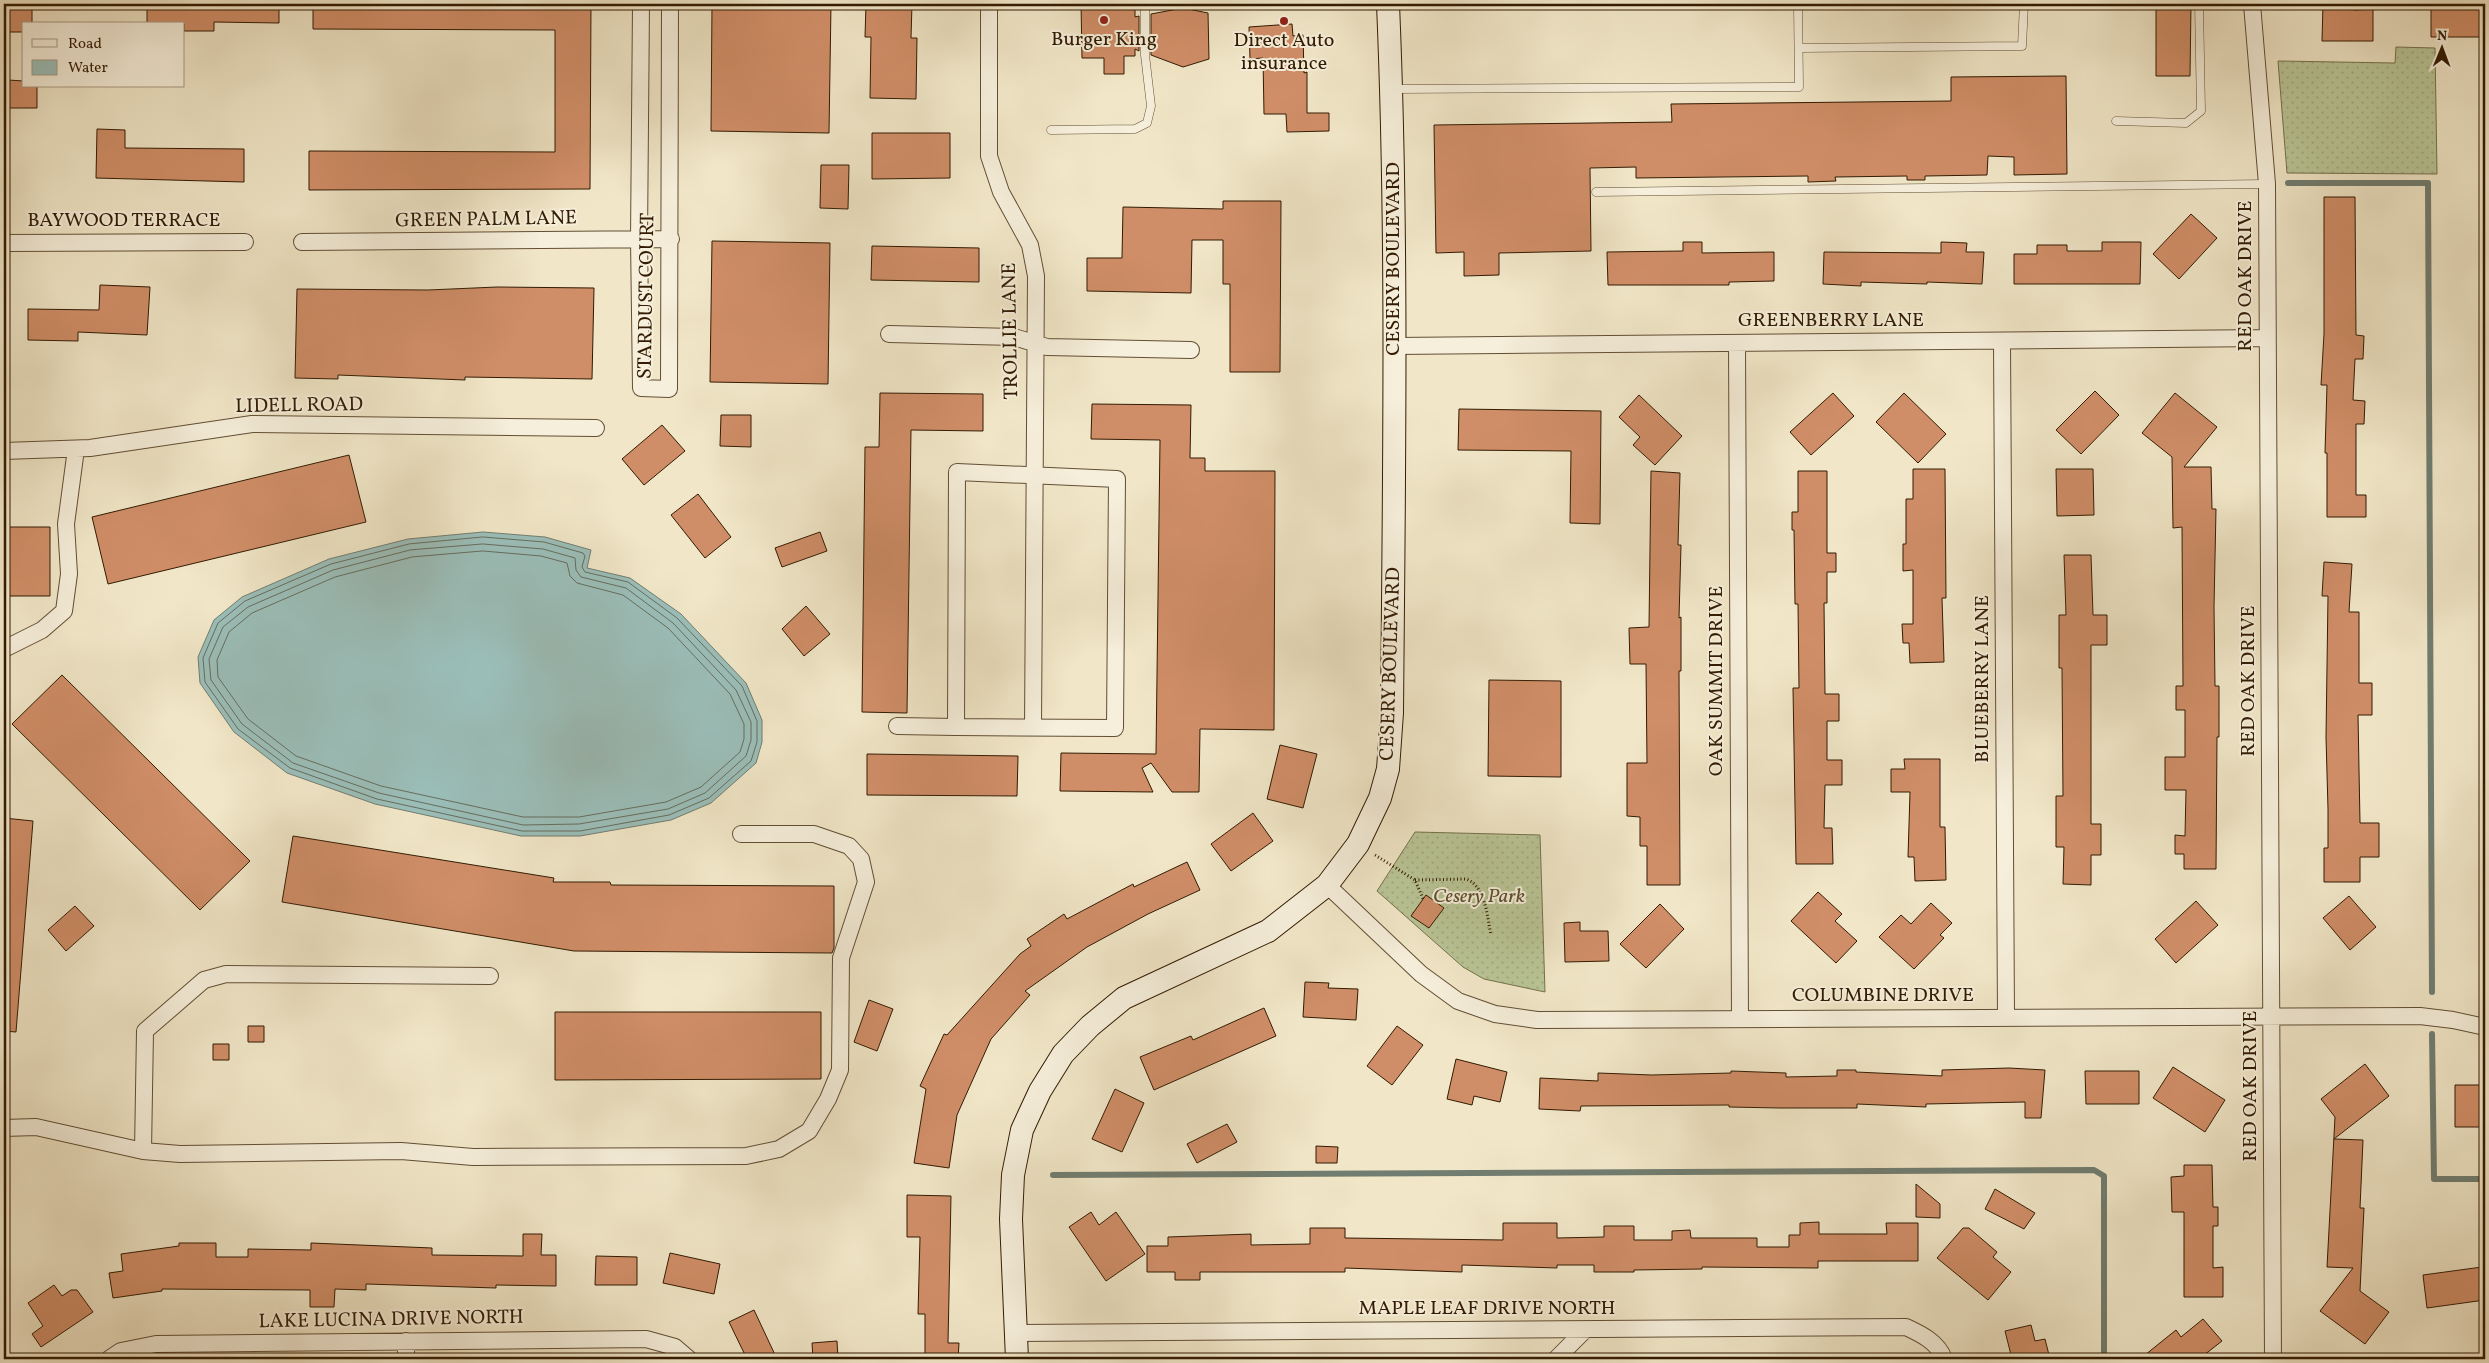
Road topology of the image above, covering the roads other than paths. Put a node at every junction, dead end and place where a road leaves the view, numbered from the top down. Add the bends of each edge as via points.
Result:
1 (641, 4) edge
2 (670, 4) edge
3 (989, 4) edge
4 (1145, 4) edge
5 (1388, 4) edge
6 (1798, 4) edge
7 (2024, 4) edge
8 (2200, 4) edge
9 (2252, 4) edge
10 (1799, 48) junction
11 (1391, 88) junction
12 (2116, 121) dead end
13 (1051, 130) dead end
14 (2267, 184) junction
15 (1596, 192) dead end
16 (639, 239) junction
17 (671, 239) junction
18 (245, 242) dead end
19 (302, 242) dead end
20 (4, 243) edge
21 (889, 334) dead end
22 (2267, 338) junction
23 (1035, 342) junction
24 (2002, 342) junction
25 (1736, 343) junction
26 (1395, 346) junction
27 (1191, 350) dead end
28 (596, 428) dead end
29 (76, 449) junction
30 (4, 451) edge
31 (1033, 475) junction
32 (4, 649) edge
33 (897, 726) dead end
34 (956, 727) junction
35 (1033, 727) junction
36 (742, 834) dead end
37 (1327, 884) junction
38 (490, 976) dead end
39 (2272, 1015) junction
40 (2006, 1016) junction
41 (1740, 1018) junction
42 (2485, 1027) edge
43 (4, 1128) edge
44 (143, 1151) junction
45 (1585, 1330) junction
46 (1017, 1333) junction
47 (406, 1341) junction
48 (109, 1359) edge
49 (406, 1359) edge
50 (689, 1359) edge
51 (1017, 1359) edge
52 (1556, 1359) edge
53 (1944, 1359) edge
54 (2273, 1359) edge

1 - 16 street, STARDUST COURT
2 - 17 street, STARDUST COURT
3 - 23 street, TROLLIE LANE via 989,156 1001,192 1030,245 1036,276
4 - 13 lane via 1145,55 1151,106 1147,123 1135,129
5 - 11 main road, CESERY BOULEVARD
6 - 10 lane
7 - 10 lane via 2022,46
8 - 12 lane via 2201,111 2186,123
9 - 14 street, RED OAK DRIVE
10 - 11 lane via 1800,87
11 - 26 main road, CESERY BOULEVARD
14 - 15 lane
14 - 22 street, RED OAK DRIVE
16 - 17 street, GREEN PALM LANE
16 - 17 street, STARDUST COURT via 641,388 669,388
16 - 19 street, GREEN PALM LANE
18 - 20 street, BAYWOOD TERRACE
21 - 23 street via 1014,337
22 - 24 street, GREENBERRY LANE
22 - 39 street, RED OAK DRIVE
23 - 27 street via 1047,347
23 - 31 street, TROLLIE LANE
24 - 25 street, GREENBERRY LANE
24 - 40 street, BLUEBERRY LANE
25 - 26 street, GREENBERRY LANE
25 - 41 street, OAK SUMMIT DRIVE
26 - 37 main road, CESERY BOULEVARD via 1392,713 1388,769 1380,798 1358,844
28 - 29 street, LIDELL ROAD via 252,424
29 - 30 street, LIDELL ROAD
29 - 32 street via 66,524 69,574 64,611 42,630
31 - 34 street via 957,472
31 - 35 street, TROLLIE LANE
31 - 35 street via 1117,479 1115,728
33 - 34 street
34 - 35 street
36 - 44 street via 814,834 849,846 861,859 866,882 841,958 840,1070 809,1131 779,1149 746,1156 473,1157 401,1150 180,1154
37 - 41 street, COLUMBINE DRIVE via 1421,974 1458,1001 1495,1014 1537,1020
37 - 46 main road, CESERY BOULEVARD via 1268,930 1124,998 1063,1054 1022,1130 1013,1175 1011,1219
38 - 44 street via 226,974 204,980 145,1031
39 - 40 street, COLUMBINE DRIVE
39 - 42 street, COLUMBINE DRIVE via 2420,1016
39 - 54 street, RED OAK DRIVE
40 - 41 street, COLUMBINE DRIVE
43 - 44 street via 36,1126
45 - 46 street, MAPLE LEAF DRIVE NORTH
45 - 52 street
45 - 53 street, MAPLE LEAF DRIVE NORTH via 1906,1326 1941,1350
46 - 51 main road, CESERY BOULEVARD
47 - 48 street, LAKE LUCINA DRIVE NORTH via 156,1344 121,1351
47 - 49 street
47 - 50 street, LAKE LUCINA DRIVE NORTH via 646,1339 675,1347

